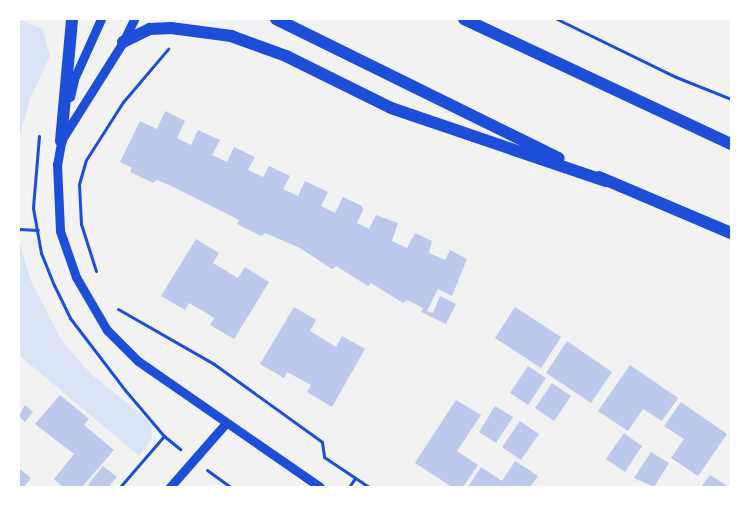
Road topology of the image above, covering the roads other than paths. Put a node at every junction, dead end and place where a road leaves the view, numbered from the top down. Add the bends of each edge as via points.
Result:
1 (72, 19) edge
2 (101, 19) edge
3 (134, 19) edge
4 (276, 19) edge
5 (464, 19) edge
6 (123, 42) junction
7 (61, 141) junction
8 (731, 144) edge
9 (606, 181) junction
10 (731, 233) edge
11 (226, 424) junction
12 (170, 487) edge
13 (320, 487) edge

1 - 7 main road
2 - 7 street via 74,79
3 - 6 street
4 - 9 main road
5 - 8 main road
6 - 7 street
6 - 9 main road via 150,29 171,28 230,36 286,56 391,108
7 - 11 street via 57,164 60,231 76,277 107,330 138,361
9 - 10 main road
11 - 12 street
11 - 13 street

